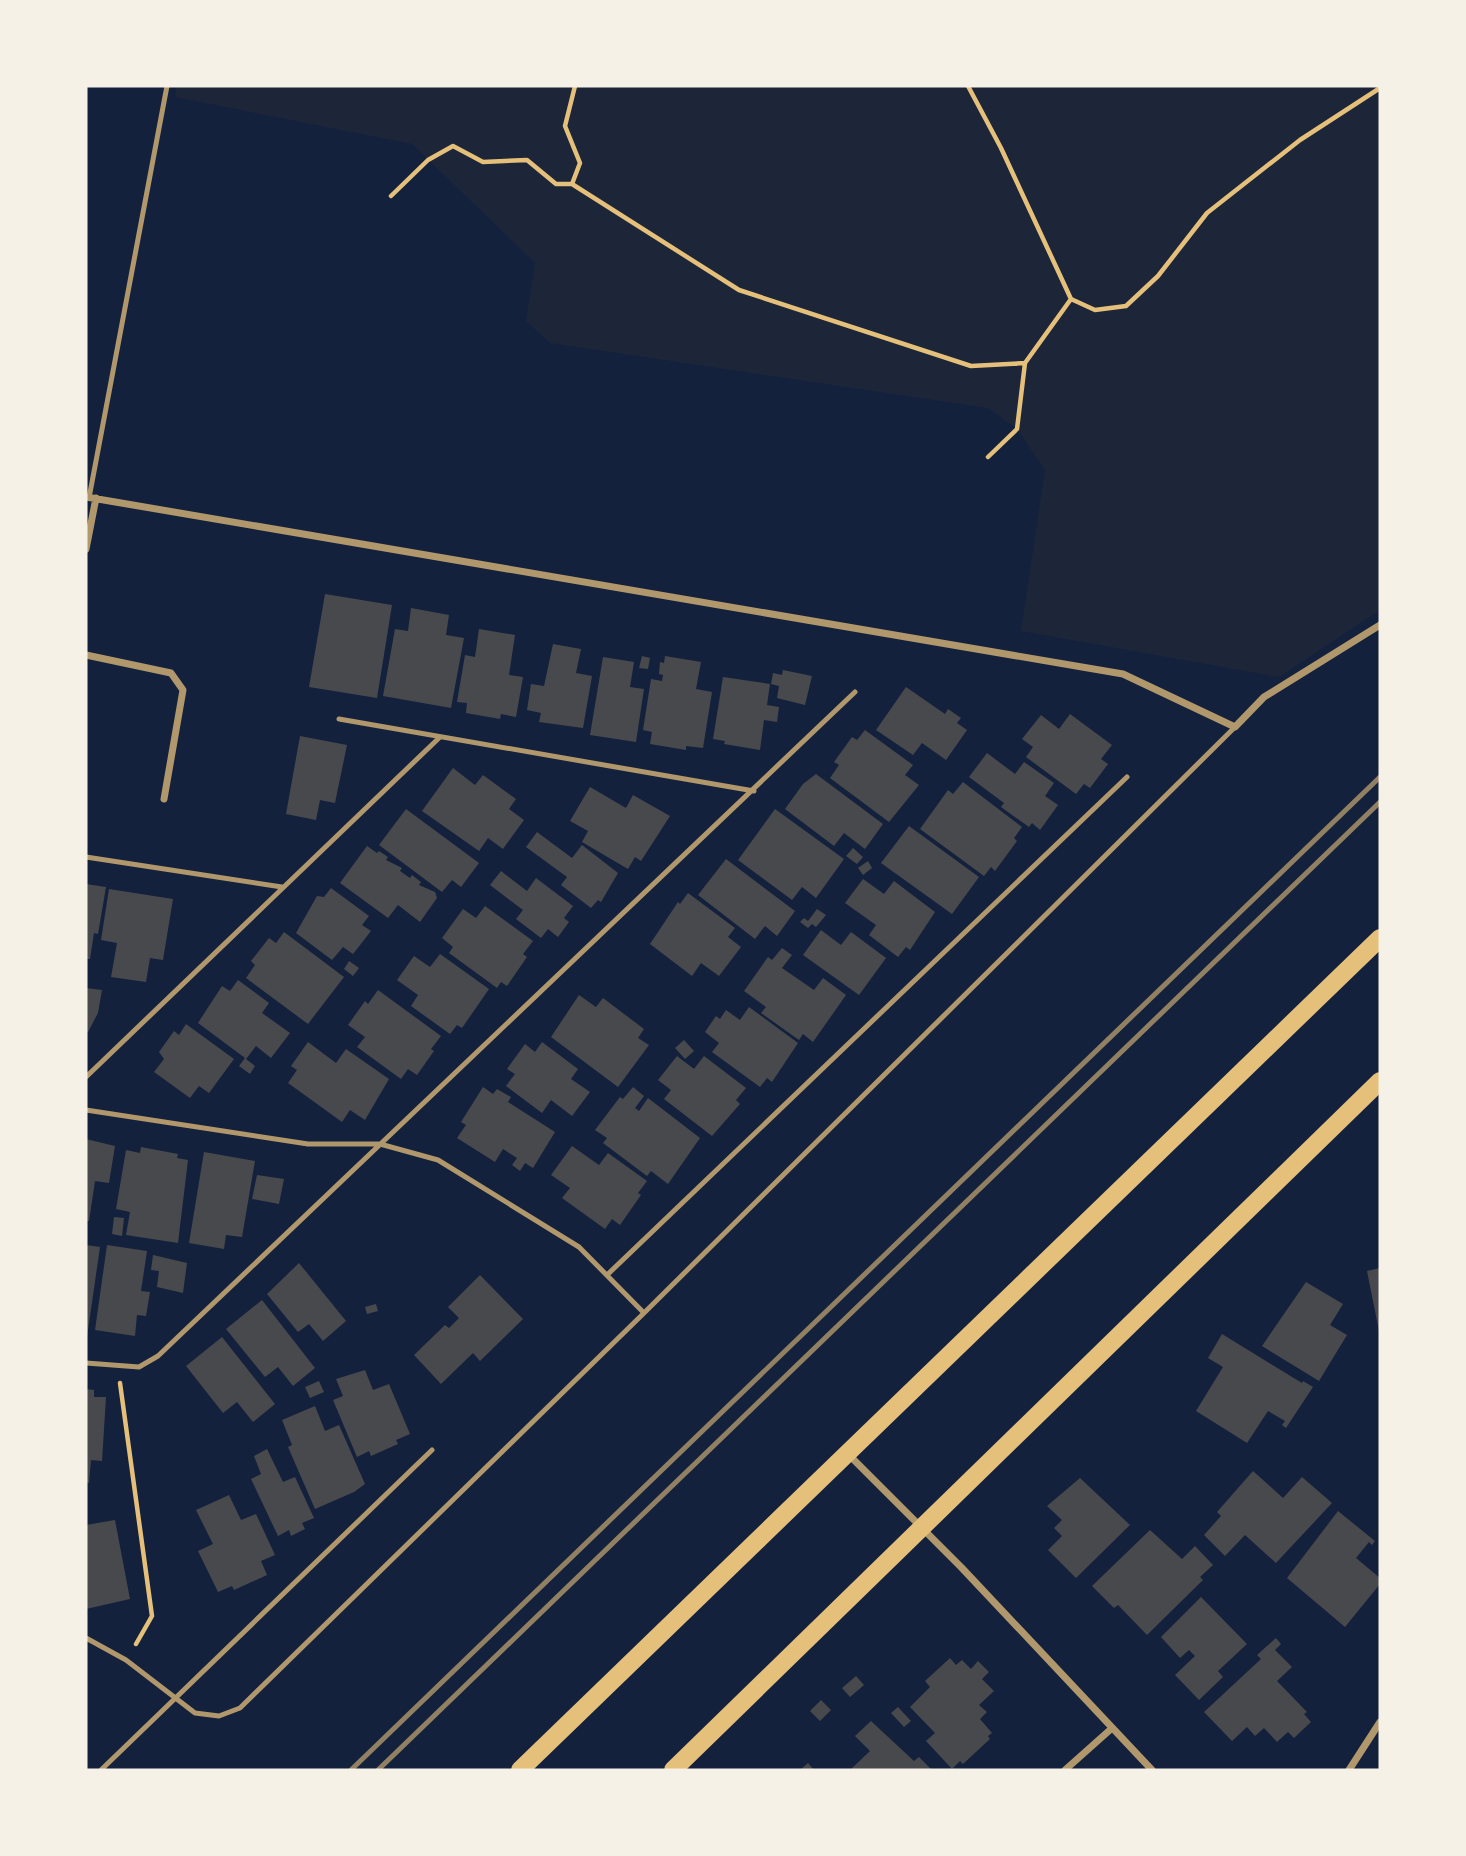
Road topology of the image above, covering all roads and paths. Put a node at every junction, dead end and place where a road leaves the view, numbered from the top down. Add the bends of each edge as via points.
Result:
1 (167, 86) edge
2 (575, 86) edge
3 (968, 86) edge
4 (1380, 88) edge
5 (572, 184) junction
6 (391, 196) dead end
7 (1071, 299) junction
8 (1025, 363) junction
9 (988, 457) dead end
10 (90, 498) edge
11 (86, 549) edge
12 (1380, 625) edge
13 (86, 656) edge
14 (855, 692) dead end
15 (339, 719) dead end
16 (1236, 727) junction
17 (440, 737) junction
18 (1127, 777) dead end
19 (754, 791) junction
20 (164, 799) dead end
21 (86, 857) edge
22 (282, 887) junction
23 (1380, 939) edge
24 (86, 1077) edge
25 (1380, 1081) edge
26 (86, 1110) edge
27 (380, 1144) junction
28 (607, 1275) junction
29 (644, 1313) junction
30 (86, 1363) edge
31 (118, 1368) junction
32 (432, 1450) dead end
33 (849, 1455) junction
34 (923, 1528) junction
35 (86, 1638) edge
36 (126, 1660) junction
37 (175, 1697) junction
38 (1380, 1722) edge
39 (1111, 1728) junction
40 (101, 1770) edge
41 (520, 1770) edge
42 (673, 1770) edge
43 (1066, 1770) edge
44 (1152, 1770) edge
45 (1349, 1770) edge

1 - 10 lane
2 - 5 path via 565,126 580,163
3 - 7 path
4 - 7 path via 1300,140 1207,213 1158,276 1125,306 1095,310
5 - 6 path via 556,184 527,160 484,162 453,146 428,160
5 - 8 path via 739,290 971,366
7 - 8 path
8 - 9 path via 1017,429
10 - 11 street
10 - 16 street via 1123,674
12 - 16 street via 1264,697
13 - 20 street via 170,673 183,690
14 - 19 lane
15 - 17 lane
16 - 29 lane
17 - 19 lane
17 - 22 lane
18 - 28 lane
19 - 27 lane
21 - 22 lane
22 - 24 lane
23 - 33 main road
25 - 34 main road
26 - 27 lane via 308,1144
27 - 28 lane via 438,1160 579,1247
27 - 31 lane via 158,1356 139,1367
28 - 29 lane
29 - 37 lane via 240,1708 219,1716 195,1713
30 - 31 lane
31 - 36 path via 152,1616
32 - 37 lane
33 - 34 street
33 - 41 main road
34 - 39 street
34 - 42 main road
35 - 36 lane
36 - 37 lane
37 - 40 lane
38 - 45 street
39 - 43 street
39 - 44 street

